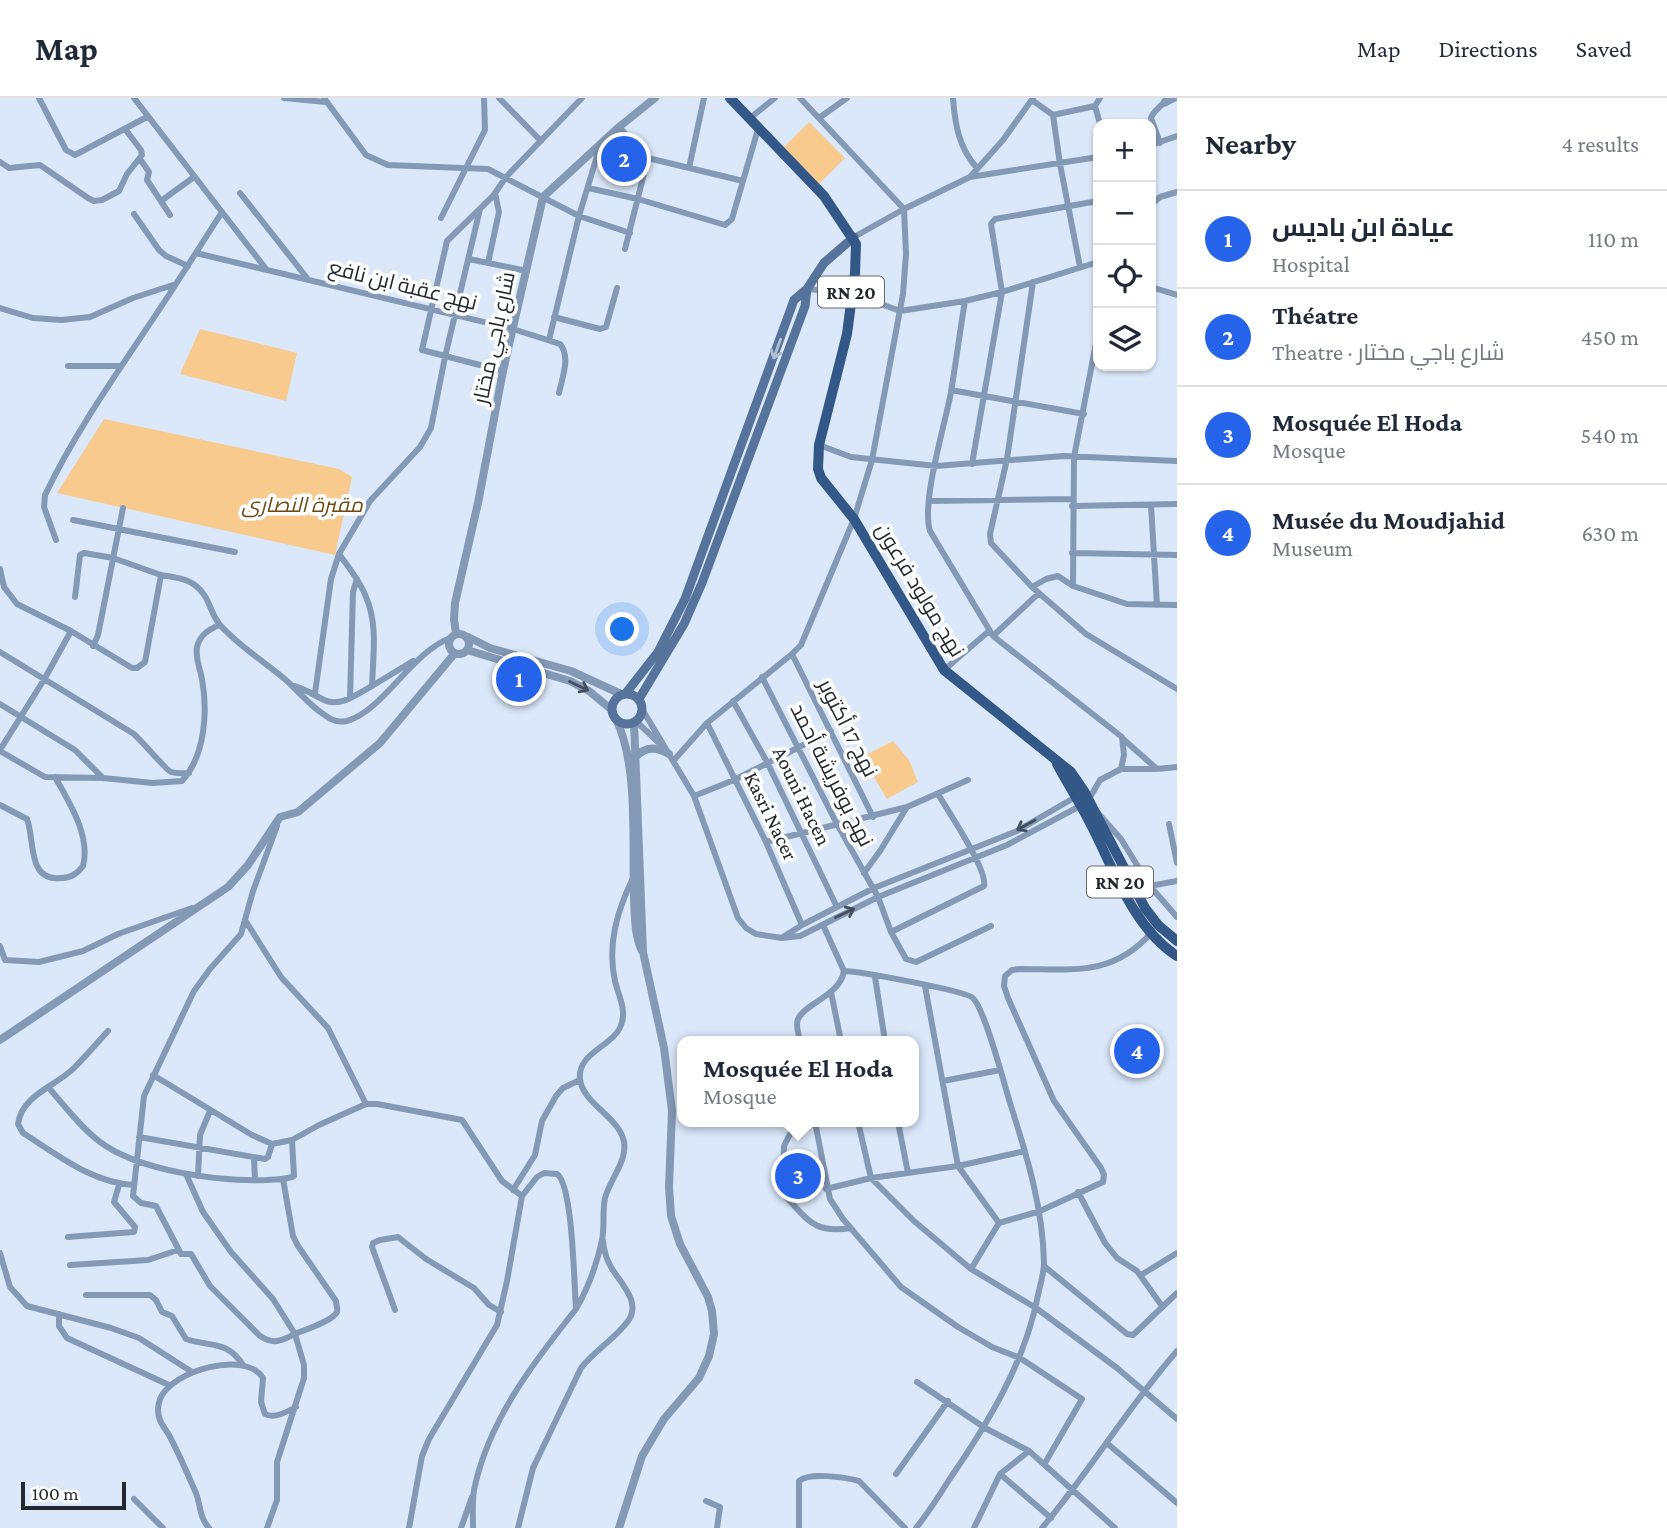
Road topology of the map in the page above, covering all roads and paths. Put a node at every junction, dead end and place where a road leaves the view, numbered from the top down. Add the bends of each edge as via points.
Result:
1 (39, 98) edge
2 (135, 98) edge
3 (284, 98) edge
4 (484, 98) edge
5 (499, 98) edge
6 (583, 98) edge
7 (655, 98) edge
8 (704, 98) edge
9 (730, 98) edge
10 (775, 98) edge
11 (800, 98) edge
12 (847, 98) edge
13 (953, 98) edge
14 (1100, 98) edge
15 (1176, 98) edge
16 (1033, 99) edge
17 (325, 100) edge
18 (1165, 101) edge
19 (1095, 106) junction
20 (1053, 115) junction
21 (147, 117) junction
22 (750, 118) junction
23 (820, 118) junction
24 (1099, 119) edge
25 (619, 127) junction
26 (125, 129) junction
27 (758, 129) junction
28 (1177, 136) edge
29 (541, 141) junction
30 (1160, 143) junction
31 (601, 144) junction
32 (1156, 144) edge
33 (648, 158) junction
34 (1093, 158) edge
35 (140, 159) junction
36 (0, 162) edge
37 (1060, 164) junction
38 (466, 167) junction
39 (689, 168) junction
40 (977, 168) junction
41 (194, 177) junction
42 (506, 177) junction
43 (970, 177) junction
44 (743, 181) junction
45 (588, 188) junction
46 (495, 192) junction
47 (1177, 192) edge
48 (240, 193) dead end
49 (543, 197) junction
50 (638, 200) junction
51 (161, 201) junction
52 (1156, 201) edge
53 (1093, 202) edge
54 (1068, 207) junction
55 (480, 209) junction
56 (904, 209) junction
57 (222, 212) junction
58 (134, 214) dead end
59 (170, 215) dead end
60 (579, 216) junction
61 (441, 218) dead end
62 (630, 233) junction
63 (854, 237) junction
64 (625, 249) dead end
65 (196, 253) junction
66 (469, 259) junction
67 (488, 263) junction
68 (1093, 263) edge
69 (188, 266) junction
70 (1080, 267) junction
71 (268, 271) junction
72 (527, 271) junction
73 (307, 278) junction
74 (1033, 282) junction
75 (176, 284) junction
76 (617, 288) dead end
77 (807, 289) junction
78 (1156, 289) edge
79 (1002, 292) junction
80 (851, 293) junction
81 (1177, 295) edge
82 (965, 301) junction
83 (0, 308) edge
84 (430, 310) junction
85 (900, 311) junction
86 (455, 316) junction
87 (554, 317) junction
88 (513, 330) junction
89 (549, 341) junction
90 (445, 357) junction
91 (1093, 362) edge
92 (68, 366) dead end
93 (119, 366) junction
94 (503, 371) junction
95 (951, 390) junction
96 (559, 393) dead end
97 (983, 398) junction
98 (1015, 402) junction
99 (1084, 414) junction
100 (819, 445) junction
101 (1074, 457) junction
102 (1007, 459) junction
103 (872, 460) junction
104 (1177, 461) edge
105 (972, 464) junction
106 (936, 466) junction
107 (929, 501) junction
108 (997, 501) junction
109 (1072, 502) junction
110 (1177, 504) edge
111 (1151, 505) junction
112 (123, 508) dead end
113 (854, 519) junction
114 (72, 520) dead end
115 (119, 528) junction
116 (56, 540) dead end
117 (235, 552) dead end
118 (1072, 553) junction
119 (339, 554) junction
120 (1154, 554) junction
121 (1177, 555) edge
122 (113, 558) junction
123 (0, 569) edge
124 (161, 575) junction
125 (357, 579) junction
126 (1073, 586) junction
127 (1032, 587) junction
128 (1039, 593) junction
129 (75, 597) dead end
130 (1157, 605) junction
131 (1177, 606) edge
132 (219, 625) junction
133 (71, 631) junction
134 (991, 634) junction
135 (453, 636) junction
136 (468, 637) junction
137 (93, 646) junction
138 (467, 650) junction
139 (0, 652) edge
140 (455, 653) junction
141 (792, 654) junction
142 (421, 656) junction
143 (944, 670) junction
144 (762, 677) junction
145 (45, 678) junction
146 (287, 681) junction
147 (372, 686) junction
148 (1177, 689) edge
149 (315, 693) junction
150 (624, 694) junction
151 (350, 698) junction
152 (639, 699) junction
153 (733, 701) junction
154 (0, 704) edge
155 (642, 709) junction
156 (614, 715) junction
157 (21, 717) junction
158 (635, 722) junction
159 (707, 723) junction
160 (831, 731) junction
161 (1122, 737) junction
162 (798, 747) junction
163 (0, 751) edge
164 (670, 755) junction
165 (635, 759) junction
166 (767, 762) junction
167 (1177, 767) edge
168 (1157, 768) junction
169 (1121, 769) junction
170 (190, 772) junction
171 (55, 778) junction
172 (103, 778) junction
173 (734, 780) junction
174 (968, 780) dead end
175 (938, 794) junction
176 (694, 796) junction
177 (1086, 798) junction
178 (0, 805) edge
179 (907, 807) junction
180 (280, 817) junction
181 (873, 817) junction
182 (836, 824) junction
183 (1169, 824) dead end
184 (801, 833) junction
185 (766, 842) junction
186 (970, 848) junction
187 (1176, 851) edge
188 (975, 857) junction
189 (1177, 863) edge
190 (864, 873) junction
191 (636, 875) junction
192 (1177, 881) edge
193 (1150, 887) junction
194 (874, 888) junction
195 (878, 897) junction
196 (837, 907) junction
197 (194, 908) junction
198 (1177, 917) edge
199 (245, 920) junction
200 (802, 925) junction
201 (823, 925) junction
202 (992, 926) dead end
203 (1154, 929) junction
204 (891, 932) junction
205 (782, 938) junction
206 (1177, 941) edge
207 (0, 946) edge
208 (1177, 956) edge
209 (2, 960) edge
210 (844, 971) junction
211 (876, 977) junction
212 (925, 986) junction
213 (831, 992) junction
214 (108, 1031) dead end
215 (799, 1036) edge
216 (840, 1036) edge
217 (884, 1036) edge
218 (0, 1040) edge
219 (1000, 1070) junction
220 (153, 1075) junction
221 (580, 1080) junction
222 (943, 1081) junction
223 (48, 1087) junction
224 (366, 1104) junction
225 (210, 1111) junction
226 (794, 1127) edge
227 (816, 1127) edge
228 (859, 1127) edge
229 (899, 1127) edge
230 (139, 1137) junction
231 (292, 1140) junction
232 (272, 1144) junction
233 (198, 1147) junction
234 (1025, 1151) junction
235 (254, 1158) junction
236 (136, 1160) junction
237 (958, 1166) junction
238 (908, 1173) junction
239 (186, 1174) junction
240 (198, 1176) junction
241 (870, 1178) junction
242 (283, 1179) junction
243 (255, 1180) junction
244 (119, 1185) junction
245 (134, 1185) junction
246 (826, 1189) junction
247 (513, 1190) junction
248 (1078, 1192) junction
249 (522, 1196) junction
250 (1040, 1211) junction
251 (999, 1223) junction
252 (851, 1228) junction
253 (68, 1237) dead end
254 (602, 1239) junction
255 (178, 1250) junction
256 (0, 1253) edge
257 (1177, 1253) edge
258 (70, 1265) dead end
259 (1044, 1266) junction
260 (971, 1269) junction
261 (1141, 1275) junction
262 (1177, 1293) edge
263 (86, 1295) dead end
264 (1162, 1306) junction
265 (1036, 1308) junction
266 (576, 1309) junction
267 (395, 1310) dead end
268 (500, 1312) junction
269 (59, 1314) junction
270 (295, 1334) junction
271 (1177, 1351) edge
272 (1020, 1358) junction
273 (243, 1365) junction
274 (192, 1372) junction
275 (917, 1382) dead end
276 (169, 1385) junction
277 (1143, 1390) junction
278 (948, 1401) junction
279 (296, 1407) junction
280 (1177, 1419) edge
281 (985, 1428) junction
282 (1108, 1444) junction
283 (1029, 1451) junction
284 (1045, 1463) junction
285 (896, 1474) dead end
286 (1000, 1474) junction
287 (1073, 1489) junction
288 (474, 1491) junction
289 (134, 1499) dead end
290 (706, 1501) dead end
291 (1177, 1503) edge
292 (1051, 1518) junction
293 (920, 1527) edge
294 (163, 1528) edge
295 (209, 1528) edge
296 (267, 1528) edge
297 (410, 1528) edge
298 (461, 1528) edge
299 (473, 1528) edge
300 (518, 1528) edge
301 (618, 1528) edge
302 (717, 1528) edge
303 (799, 1528) edge
304 (905, 1528) edge
305 (974, 1528) edge
306 (1042, 1528) edge
307 (1115, 1528) edge

1 - 26 street via 66,150 75,155
2 - 21 street
3 - 17 street
4 - 38 street via 485,130
5 - 29 street
6 - 29 street
7 - 25 street
8 - 39 street
9 - 22 main road
10 - 22 street
11 - 23 street
12 - 23 street
13 - 40 street via 956,132
14 - 19 street
15 - 18 street
16 - 20 street
16 - 40 street
17 - 38 street via 375,162
18 - 30 street via 1151,118
19 - 20 street
19 - 24 street
20 - 37 street
21 - 26 street
21 - 41 street
22 - 27 main road
23 - 56 street
25 - 31 street
25 - 33 street
26 - 35 street via 141,150
27 - 44 street
27 - 63 main road via 824,196
28 - 30 street
29 - 42 street
30 - 32 street
31 - 45 street
31 - 49 street
33 - 39 street
33 - 50 street
34 - 37 street
35 - 36 street via 119,191 97,201 40,165 8,168
35 - 51 street
37 - 43 street
37 - 54 street
38 - 42 street
38 - 61 street
39 - 44 street
40 - 43 street
41 - 51 street
41 - 57 street
42 - 46 street
42 - 49 street
43 - 56 street
44 - 50 street via 732,219 725,225
45 - 50 street
45 - 60 street
46 - 55 street
46 - 67 street via 499,212
47 - 52 street
48 - 73 street
49 - 60 street
49 - 72 street, شارع باجي مختار
50 - 62 street
51 - 59 street
53 - 54 street
54 - 70 street
54 - 79 street via 993,221
55 - 66 street
55 - 84 street via 447,241
56 - 63 street
56 - 85 street via 906,254
57 - 65 street
57 - 71 street
58 - 69 street via 166,257
60 - 62 street
60 - 87 street
62 - 64 street
63 - 77 main road via 824,263
63 - 80 main road, RN 20
65 - 69 street
65 - 71 street, نهج عقبة ابن نافع
66 - 67 street
66 - 86 street
67 - 72 street
68 - 70 street
69 - 75 street
70 - 74 street
71 - 73 street, نهج عقبة ابن نافع
72 - 88 street, شارع باجي مختار
73 - 84 street, نهج عقبة ابن نافع
74 - 79 street
74 - 98 street
75 - 83 street via 90,317 61,320
75 - 93 street
76 - 87 street via 606,327
77 - 80 street
77 -> 150 main road via 794,300 685,599 658,652
77 - 152 main road via 805,306 702,583 684,624
78 - 81 street
79 - 82 street
79 - 97 street
80 - 85 street
80 - 100 main road, RN 20 via 845,344
82 - 85 street
82 - 95 street
84 - 86 street, نهج عقبة ابن نافع
84 - 90 street via 422,350
85 - 103 street
86 - 88 street, نهج عقبة ابن نافع
86 - 90 street
87 - 89 street
88 - 89 street, نهج عقبة ابن نافع
88 - 94 street, شارع باجي مختار
89 - 96 street via 565,351
90 - 94 street
90 - 119 street via 432,428 370,502
91 - 99 street
92 - 93 street
93 - 116 street via 45,495 44,507
94 - 135 street, شارع باجي مختار via 455,603
95 - 97 street
95 - 106 street
97 - 98 street
97 - 105 street
98 - 99 street
98 - 102 street
99 - 101 street
100 - 103 street
100 - 113 main road, RN 20 via 821,478
101 - 102 street
101 - 104 street
101 - 109 street
102 - 105 street
102 - 108 street
103 - 106 street
103 - 113 street
105 - 106 street
106 - 107 street
107 - 108 street
107 - 134 street via 928,523 935,541
108 - 109 street
108 - 127 street via 991,543
109 - 111 street
109 - 118 street
110 - 111 street
111 - 120 street
112 - 115 street
113 - 141 street via 801,645
113 - 143 main road, نهج مولود فرعون / RN 20
114 - 115 street
115 - 117 street
115 - 122 street
118 - 120 street
118 - 126 street
119 - 125 street
119 - 149 street via 331,579
120 - 121 street
120 - 130 street
122 - 124 street
122 - 129 street via 88,552 80,555
122 - 137 street
123 - 133 street via 4,587 18,604
124 - 132 street via 195,584
124 - 137 street via 142,666 127,667
125 - 147 street via 373,625
125 - 151 street
126 - 127 street via 1055,576
126 - 130 street via 1128,604
127 - 128 street
128 - 134 street
128 - 148 street via 1086,634
130 - 131 street
132 - 146 street
132 - 170 street via 207,631 196,655 202,674 204,726
133 - 137 street
133 - 145 street
134 - 143 street
134 - 161 street
135 - 136 street
135 - 140 street via 450,648
135 - 142 street
136 - 138 street
136 - 150 street
138 - 140 street
138 -> 156 street via 570,681 589,691
139 - 145 street
140 - 180 street via 366,757 298,812
141 - 144 street
141 - 160 street, نهج 17 أكتوبر
142 - 146 street via 374,703 343,722 325,715
142 - 147 street
143 - 177 main road, نهج مولود فرعون / RN 20 via 1071,772
144 - 153 street
144 - 162 street, نهج بوفريشة أحمد
145 - 157 street
145 - 170 street via 134,734 166,770
146 - 149 street
147 - 151 street
149 - 151 street via 327,702
150 - 152 main road
150 - 156 main road via 613,702
152 - 155 main road
153 - 159 street
153 - 166 street, Aouni Hacen
154 - 157 street
155 - 158 main road
155 - 164 street
156 - 158 main road via 625,724
156 - 191 street via 629,772
157 - 163 street
157 - 172 street via 75,750
158 - 164 street
158 - 165 street
159 - 164 street
159 - 173 street, Kasri Nacer
160 - 162 street
160 - 181 street, نهج 17 أكتوبر
161 - 168 street
161 - 169 street
162 - 166 street
162 - 182 street, نهج بوفريشة أحمد
163 - 171 street via 45,777
164 - 165 street via 652,748
164 - 176 street
165 - 191 street
166 - 173 street
166 - 184 street, Aouni Hacen
167 - 168 street
168 - 169 street
169 - 177 street via 1100,780
170 - 172 street via 175,783
171 - 172 street
171 - 178 street via 84,842 83,866 74,876 44,876 33,855 27,819
173 - 176 street
173 - 185 street, Kasri Nacer
174 - 175 street
175 - 179 street
175 - 186 street
176 - 205 street via 738,918 756,934
177 -> 186 street
177 - 188 street via 1007,845
177 - 193 street via 1121,839
177 - 203 main road, RN 20
179 - 181 street
179 - 190 street
180 - 197 street via 239,877
180 - 199 street
181 - 182 street
182 - 184 street
182 - 190 street, نهج بوفريشة أحمد
183 - 187 street
184 - 185 street
184 - 196 street, Aouni Hacen
185 - 200 street, Kasri Nacer
186 - 188 street
186 - 194 street
187 - 189 street
188 - 195 street
188 - 204 street via 985,882 982,889
190 - 194 street, نهج بوفريشة أحمد
191 - 221 street via 621,904 612,945 623,1020 618,1032 585,1061
191 - 301 street via 636,930 662,1035 670,1090 671,1216 708,1297 714,1334 699,1378 664,1419 642,1457
192 - 193 street
193 - 198 street
194 - 195 street, نهج بوفريشة أحمد
194 - 196 street
201 -> 195 street
195 - 204 street, نهج بوفريشة أحمد
196 - 200 street
197 - 209 street via 83,951 39,962
197 - 218 street
199 - 220 street via 241,934 194,991
199 - 224 street via 281,978 328,1028
200 - 205 street
201 - 205 street via 800,936
201 - 210 street
202 - 204 street, نهج بوفريشة أحمد via 916,962 906,959
203 - 206 main road, RN 20
203 - 208 main road, RN 20
203 - 248 street via 1141,944 1102,966 1019,969 1005,976 1007,998 1054,1101 1103,1173 1102,1182
207 - 209 street
210 - 211 street
210 - 213 street
211 - 212 street
211 - 217 street
212 - 219 street via 973,998
212 - 222 street
213 - 215 street via 799,1017
213 - 216 street
214 - 223 street via 74,1068
219 - 222 street
219 - 234 street
220 - 225 street
220 - 230 street via 144,1096
221 - 247 street via 556,1096 542,1121 535,1155
221 - 254 street via 621,1132 625,1145 605,1197
222 - 237 street
223 - 236 street via 100,1142
223 - 244 street via 23,1109 19,1129 88,1173
224 - 231 street
224 - 247 street via 462,1120 502,1181
225 - 232 street
225 - 233 street
226 - 252 street via 784,1146 783,1194 824,1230
227 - 246 street
228 - 241 street
229 - 238 street
230 - 233 street
230 - 236 street
231 - 232 street
231 - 242 street via 294,1174
232 - 235 street via 268,1157
233 - 235 street
233 - 240 street
234 - 237 street
234 - 250 street
235 - 243 street
236 - 239 street
236 - 245 street
237 - 238 street
237 - 251 street
238 - 241 street
239 - 240 street
239 - 270 street via 210,1222 273,1299
240 - 243 street
241 - 246 street
241 - 260 street
242 - 243 street
242 - 270 street via 293,1236 337,1308 329,1320
244 - 245 street
244 - 253 street via 114,1202 131,1219 134,1232
245 - 255 street via 133,1196 156,1206
246 - 252 street
247 - 249 street
248 - 250 street
248 - 261 street via 1105,1243
249 - 266 street via 540,1175 562,1177 569,1206
249 - 268 street
250 - 251 street
250 - 259 street
251 - 260 street
252 - 272 street via 901,1287 958,1327
254 - 266 street via 588,1288
254 - 300 street via 605,1256 630,1295 630,1319 581,1368 533,1468
255 - 258 street via 148,1260
255 - 270 street via 191,1254 210,1286 260,1336 277,1343
256 - 269 street via 10,1287 19,1299 39,1311
257 - 261 street
259 - 264 street via 1128,1334 1138,1334
259 - 265 street
260 - 265 street
261 - 264 street
262 - 264 street
263 - 273 street via 150,1295 162,1312 172,1316 186,1339 223,1346
265 - 272 street
265 - 277 street
266 - 288 street via 514,1393 489,1443
267 - 268 street via 372,1247 394,1237 474,1288
268 - 297 street via 429,1438
269 - 274 street via 139,1338
269 - 276 street via 67,1338
270 - 279 street via 304,1366
271 - 277 street
272 - 281 street
272 - 284 street via 1082,1399
273 - 274 street
273 - 279 street via 263,1378 265,1414
274 - 276 street
275 - 278 street
276 - 295 street via 159,1401 160,1420
277 - 280 street
277 - 282 street
278 - 281 street
278 - 285 street
279 - 296 street via 277,1462 277,1500
281 - 283 street
281 - 293 street
282 - 287 street
282 - 291 street
283 - 284 street
283 - 286 street
284 - 287 street
286 - 292 street
286 - 305 street
287 - 292 street
287 - 307 street
288 - 298 street
288 - 299 street
289 - 294 street
290 - 302 street via 720,1507
292 - 306 street
303 - 304 street via 799,1481 806,1476 859,1481

